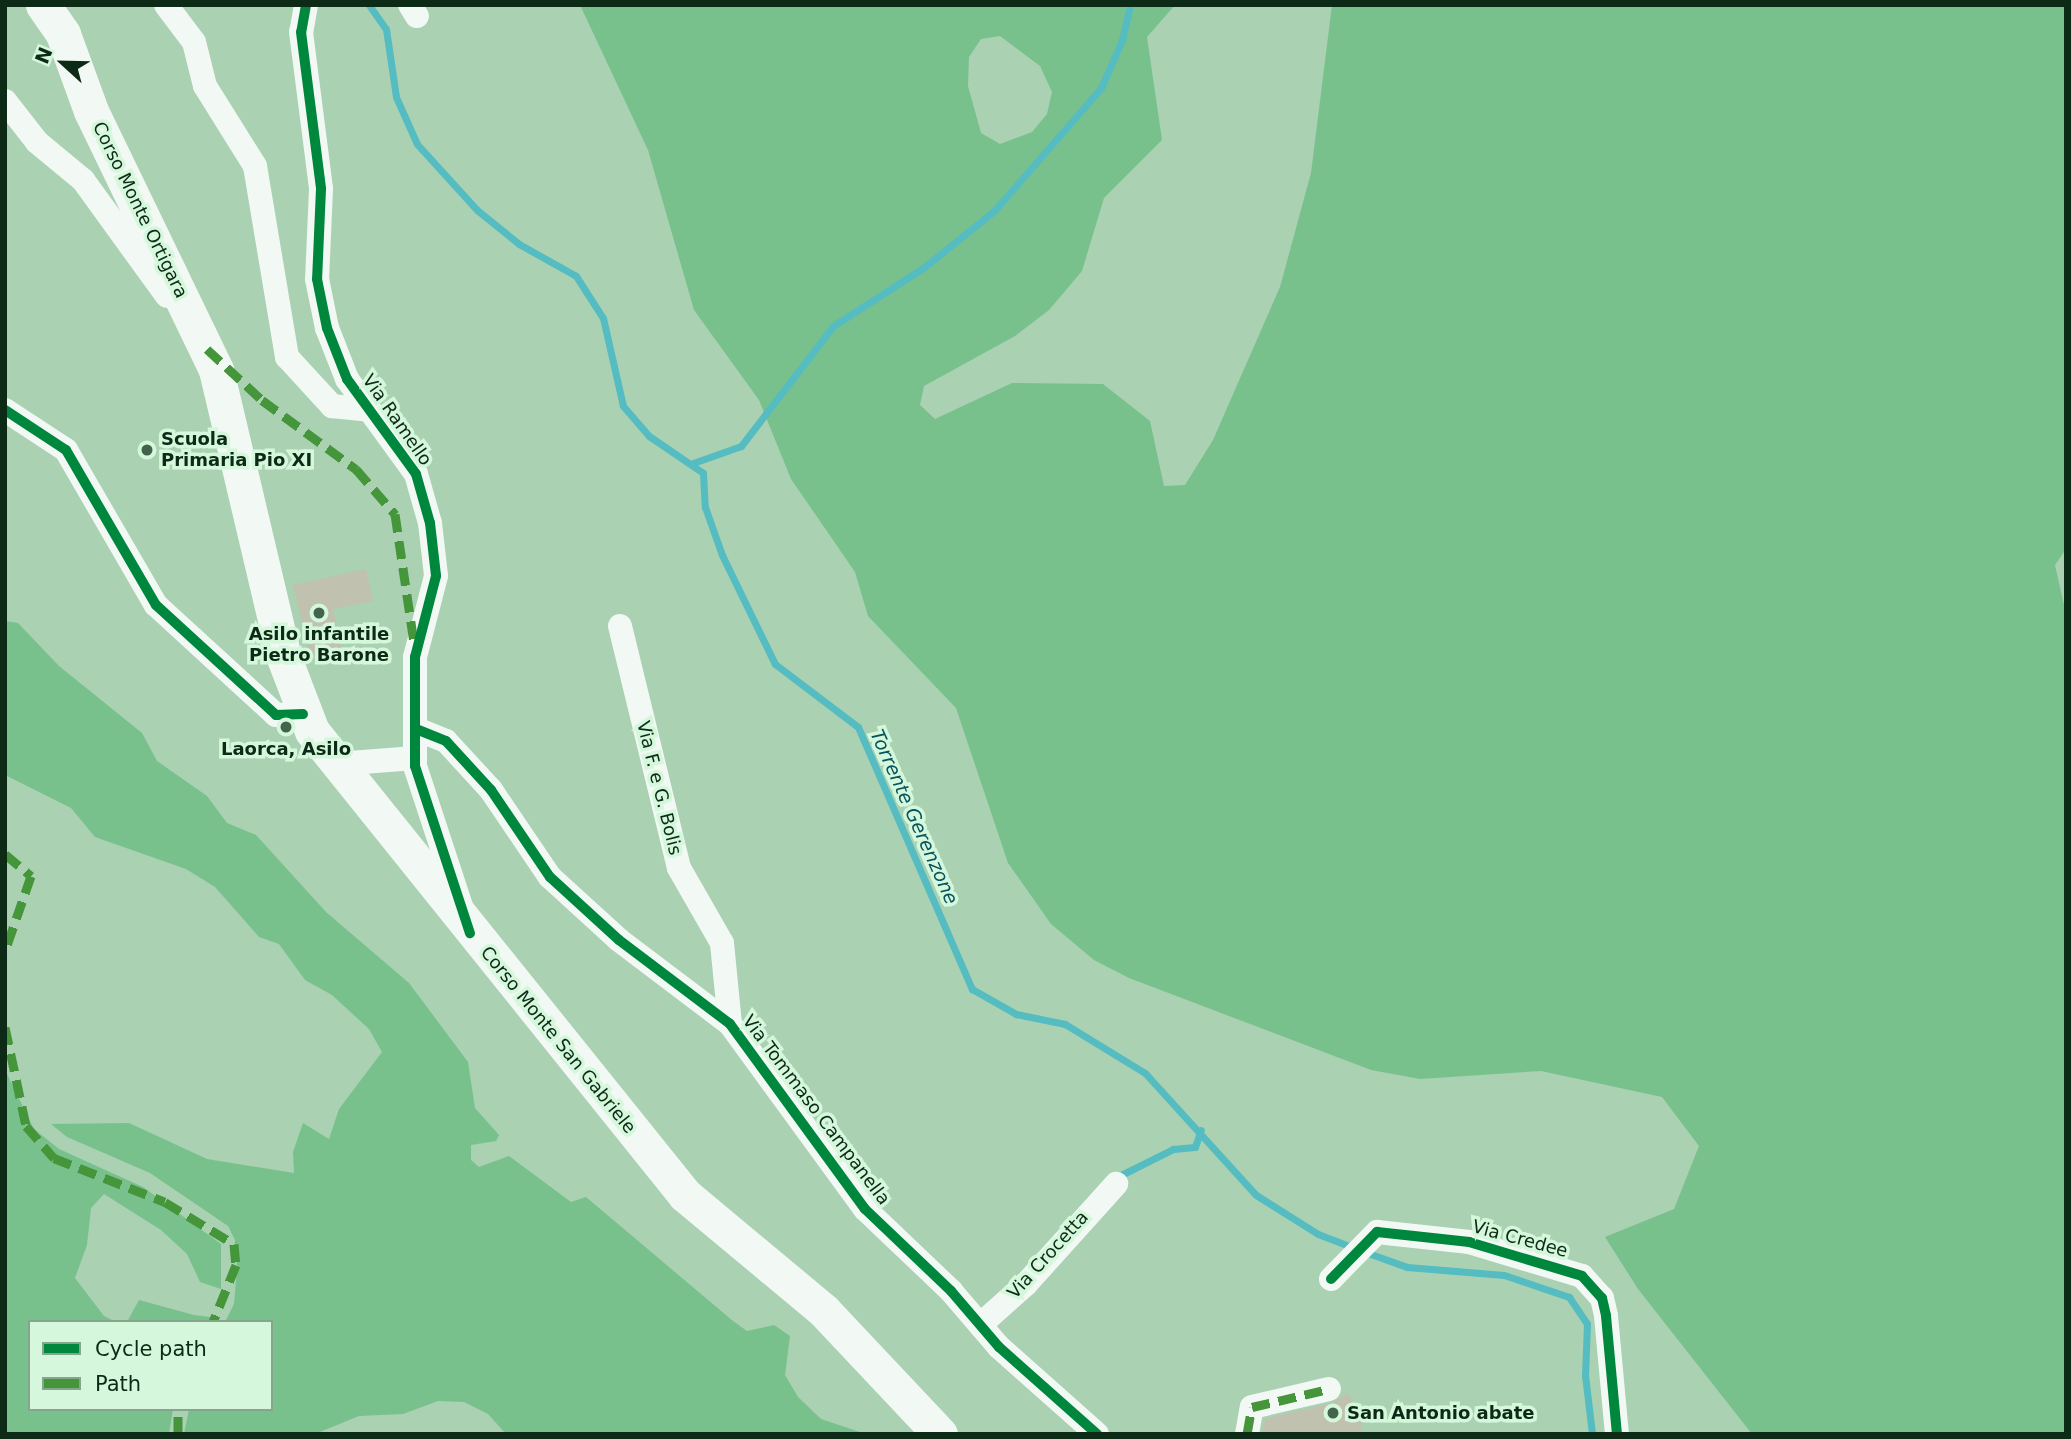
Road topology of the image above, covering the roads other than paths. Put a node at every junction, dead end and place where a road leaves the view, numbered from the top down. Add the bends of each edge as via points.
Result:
1 (43, 5) edge
2 (166, 5) edge
3 (295, 5) edge
4 (306, 5) edge
5 (289, 41) dead end
6 (5, 101) edge
7 (203, 340) junction
8 (5, 410) edge
9 (369, 410) junction
10 (620, 626) dead end
11 (303, 714) junction
12 (416, 729) junction
13 (415, 758) junction
14 (337, 764) junction
15 (470, 933) junction
16 (730, 1024) junction
17 (1116, 1184) dead end
18 (1337, 1271) dead end
19 (980, 1325) junction
20 (1329, 1389) dead end
21 (940, 1434) edge
22 (1097, 1434) edge
23 (1247, 1434) edge
24 (1617, 1434) edge

1 - 7 main road, Corso Monte Ortigara via 63,34 91,111
2 - 9 street, Via Ramello via 194,42 205,86 255,166 287,357 332,406
3 - 5 street
4 - 9 street, Via Ramello via 301,32 321,189 317,279 327,328 347,379
6 - 7 street via 37,142 83,180
7 - 11 main road, Corso Monte San Gabriele via 216,370 284,658
8 - 11 street via 66,450 156,605 276,715
9 - 12 street, Via Ramello via 416,474 430,523 436,576 415,657
10 - 16 street, Via F. e G. Bolis via 679,868 722,943
11 - 14 main road, Corso Monte San Gabriele
12 - 13 street, Via Ramello
12 - 16 street, Via Tommaso Campanella via 446,741 491,790 550,877 619,940
13 - 14 street via 382,765
13 - 15 street, Via Ramello
14 - 15 main road, Corso Monte San Gabriele
15 - 21 main road, Corso Monte San Gabriele via 695,1205 824,1311
16 - 19 street, Via Tommaso Campanella via 865,1209
17 - 19 street, Via Crocetta via 1026,1284
18 - 24 street, Via Credee via 1377,1232 1469,1242 1582,1276 1602,1298
19 - 22 street, Via Tommaso Campanella
20 - 23 street via 1252,1407

